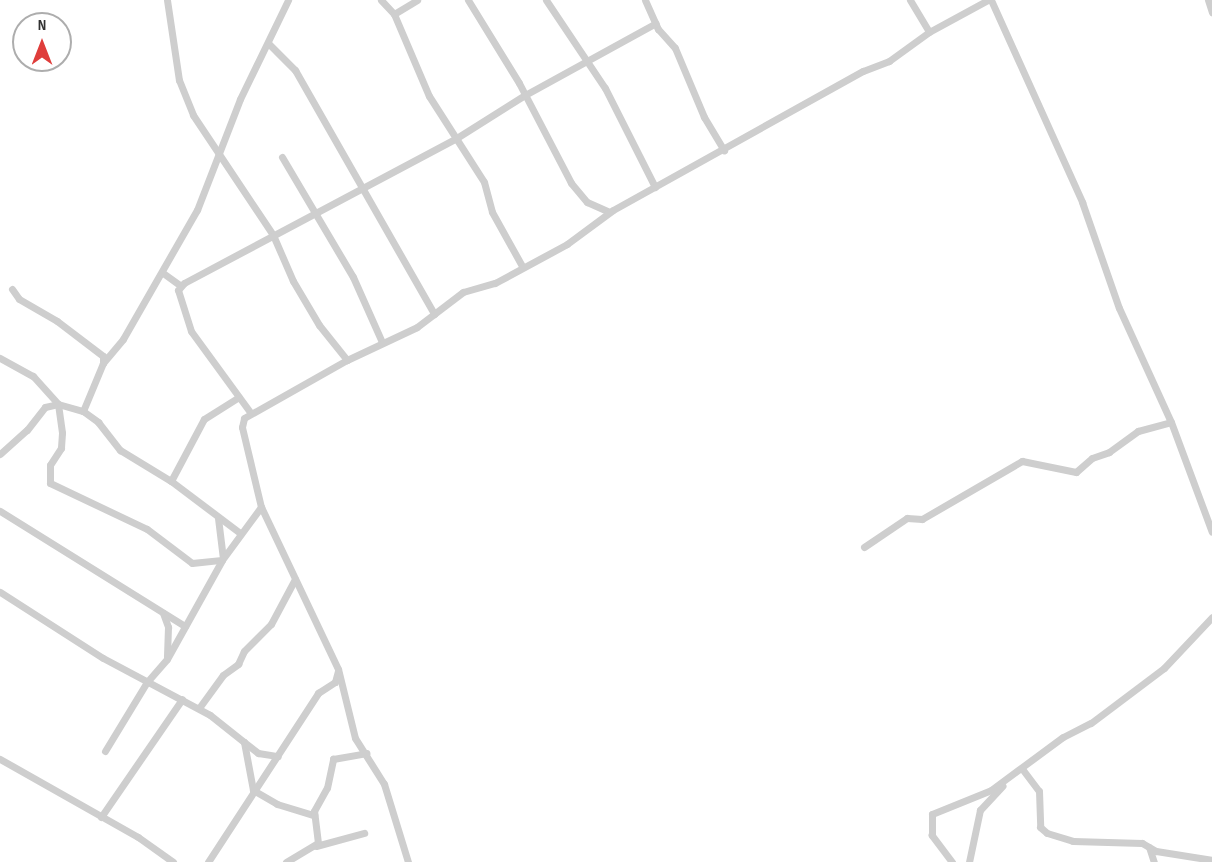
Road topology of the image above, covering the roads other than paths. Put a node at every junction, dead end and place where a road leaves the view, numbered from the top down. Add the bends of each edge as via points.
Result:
1 (167, 0) edge
2 (288, 0) edge
3 (381, 0) edge
4 (417, 0) edge
5 (468, 0) edge
6 (546, 0) edge
7 (645, 0) edge
8 (910, 0) edge
9 (989, 0) edge
10 (1208, 0) edge
11 (1212, 12) edge
12 (394, 14) junction
13 (656, 23) junction
14 (929, 32) junction
15 (269, 44) junction
16 (585, 61) junction
17 (525, 95) junction
18 (455, 139) junction
19 (724, 150) junction
20 (219, 152) junction
21 (282, 157) dead end
22 (655, 187) junction
23 (360, 189) junction
24 (609, 212) junction
25 (314, 213) junction
26 (273, 235) junction
27 (522, 266) junction
28 (163, 273) junction
29 (181, 286) junction
30 (12, 289) dead end
31 (434, 314) junction
32 (382, 342) junction
33 (0, 358) edge
34 (347, 360) junction
35 (103, 363) junction
36 (239, 397) junction
37 (58, 404) junction
38 (83, 411) junction
39 (250, 412) junction
40 (1171, 422) junction
41 (0, 453) edge
42 (171, 480) junction
43 (261, 507) junction
44 (0, 511) edge
45 (218, 518) junction
46 (1212, 532) edge
47 (240, 533) junction
48 (864, 547) dead end
49 (222, 560) junction
50 (295, 579) junction
51 (0, 592) edge
52 (163, 613) junction
53 (1212, 617) edge
54 (185, 626) junction
55 (167, 659) junction
56 (338, 669) junction
57 (147, 682) junction
58 (182, 699) junction
59 (199, 708) junction
60 (244, 742) junction
61 (105, 751) dead end
62 (366, 753) junction
63 (278, 756) junction
64 (0, 759) edge
65 (1023, 770) junction
66 (1013, 777) junction
67 (253, 790) junction
68 (314, 814) junction
69 (101, 817) junction
70 (364, 833) dead end
71 (316, 846) junction
72 (1149, 847) junction
73 (1212, 860) edge
74 (172, 862) edge
75 (208, 862) edge
76 (286, 862) edge
77 (408, 862) edge
78 (952, 862) edge
79 (969, 862) edge
80 (1154, 862) edge

1 - 20 street via 179,80 193,114
2 - 15 street
3 - 12 street
4 - 12 street
5 - 17 street
6 - 16 street
7 - 13 street
8 - 14 street
9 - 14 street
9 - 40 street via 1082,202 1132,341
10 - 11 street
12 - 18 street via 419,76
13 - 16 street
13 - 19 street via 675,48 704,117
14 - 19 street via 890,61 863,71
15 - 20 street via 240,99
15 - 23 street via 294,70
16 - 17 street
16 - 22 street via 605,88
17 - 18 street
17 - 24 street via 571,183 587,202
18 - 23 street
18 - 27 street via 484,183 492,212
19 - 22 street
20 - 26 street
20 - 28 street via 196,210
21 - 25 street
22 - 24 street
23 - 25 street
23 - 31 street
24 - 27 street via 567,244
25 - 26 street
25 - 32 street via 353,277
26 - 29 street
26 - 34 street via 293,281 319,325
27 - 31 street via 495,283 464,292
28 - 29 street
28 - 35 street via 116,351
29 - 36 street via 178,290 191,331
30 - 35 street via 19,299 99,351
31 - 32 street via 417,327
32 - 34 street
33 - 37 street via 33,376
34 - 39 street
35 - 38 street
36 - 39 street
36 - 42 street via 204,419
37 - 38 street
37 - 41 street via 39,412 27,430
37 - 49 street via 62,441 50,465 50,483 147,529 192,563
38 - 42 street via 98,422 120,450
39 - 43 street via 242,427
40 - 46 street
40 - 48 street via 1138,431 1076,472 1022,461 922,519 907,518
42 - 45 street
43 - 47 street
43 - 50 street
44 - 52 street
45 - 47 street
45 - 49 street
47 - 49 street
49 - 54 street
50 - 56 street
50 - 59 street via 271,624 244,651 238,664 223,675
51 - 57 street
52 - 54 street
52 - 55 street via 168,627
53 - 65 street via 1164,668
54 - 55 street
55 - 57 street
56 - 62 street via 355,738
56 - 63 street via 335,682 318,693
57 - 58 street
57 - 61 street
58 - 59 street
58 - 69 street
59 - 60 street
60 - 63 street via 258,753
60 - 67 street
62 - 68 street via 333,759 327,788
62 - 77 street via 384,784
63 - 67 street
64 - 69 street
65 - 66 street
65 - 72 street via 1040,791 1040,827 1047,833 1073,841 1131,842
66 - 78 street via 932,814 933,835
66 - 79 street via 980,810
67 - 68 street via 277,804
67 - 75 street
68 - 71 street via 319,839
69 - 74 street
70 - 71 street
71 - 76 street
72 - 73 street
72 - 80 street

